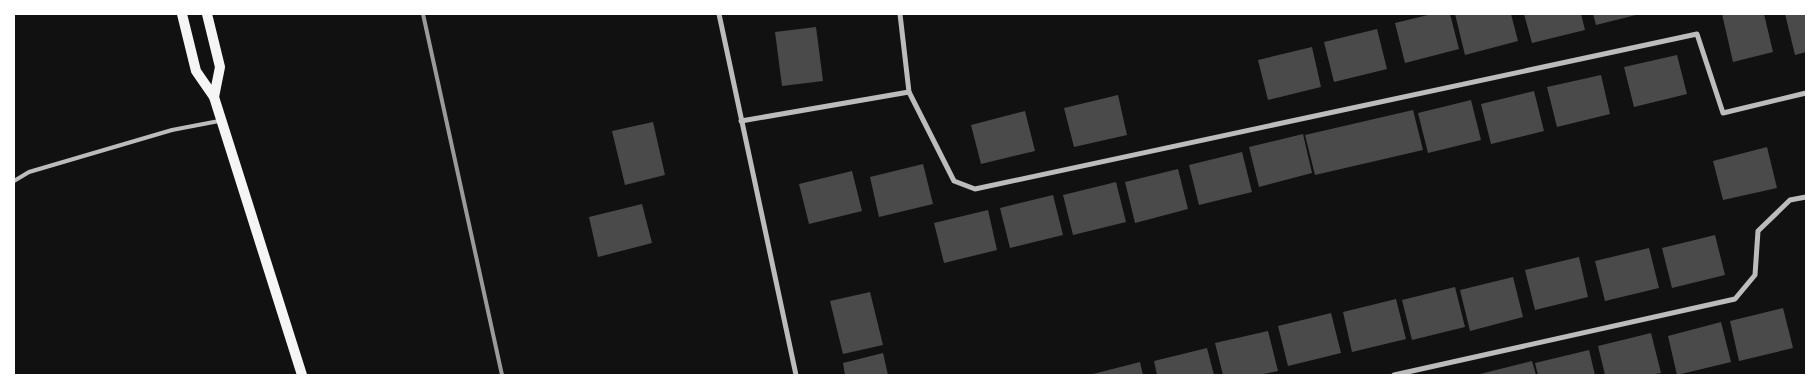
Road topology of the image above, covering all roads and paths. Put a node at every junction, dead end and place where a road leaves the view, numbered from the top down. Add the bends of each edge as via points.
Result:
1 (182, 14) edge
2 (207, 14) edge
3 (719, 14) edge
4 (900, 14) edge
5 (909, 92) junction
6 (1806, 93) edge
7 (214, 97) junction
8 (222, 121) junction
9 (741, 121) junction
10 (14, 182) edge
11 (1806, 197) edge
12 (302, 375) edge
13 (796, 375) edge
14 (1394, 375) edge

1 - 7 main road via 196,71
2 - 7 main road via 220,67
3 - 9 street
4 - 5 street
5 - 6 street via 954,181 975,189 1697,34 1723,113
5 - 9 street
7 - 8 main road
8 - 10 lane via 172,130 29,172
8 - 12 main road
9 - 13 street
11 - 14 street via 1790,200 1758,231 1755,275 1735,299

